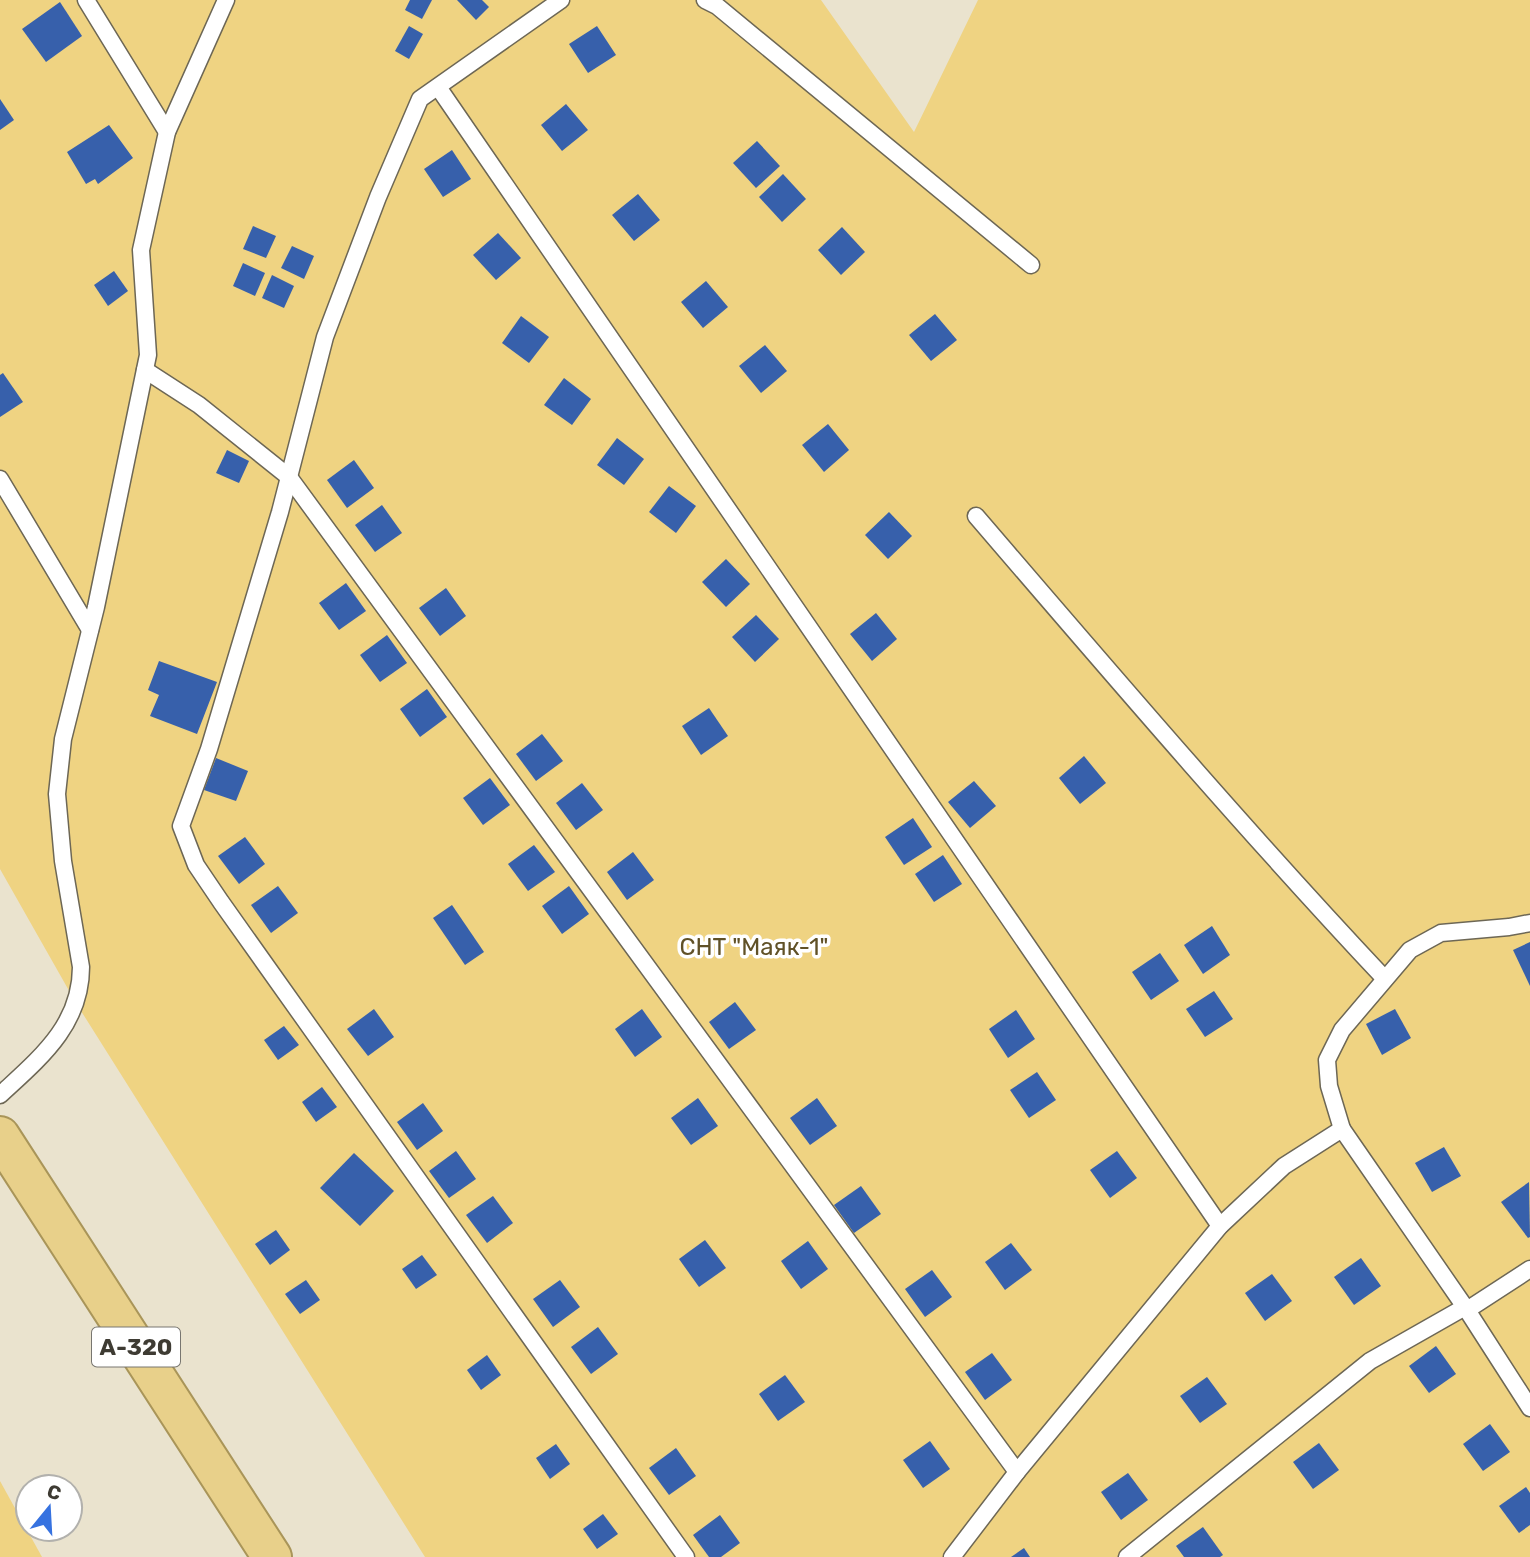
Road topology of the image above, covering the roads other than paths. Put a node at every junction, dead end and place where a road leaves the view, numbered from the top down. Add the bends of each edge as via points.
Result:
1 (86, 0) edge
2 (226, 0) edge
3 (561, 0) edge
4 (705, 0) edge
5 (438, 87) junction
6 (167, 132) junction
7 (1031, 265) dead end
8 (145, 370) junction
9 (289, 477) junction
10 (0, 479) edge
11 (975, 516) dead end
12 (90, 629) junction
13 (1530, 923) edge
14 (1385, 979) junction
15 (0, 1095) edge
16 (1342, 1129) junction
17 (0, 1136) edge
18 (1220, 1226) junction
19 (1530, 1269) edge
20 (1466, 1309) junction
21 (1530, 1408) edge
22 (1017, 1472) junction
23 (272, 1557) edge
24 (686, 1557) edge
25 (952, 1557) edge
26 (1127, 1557) edge

1 - 6 lane
2 - 6 lane
3 - 5 lane
4 - 7 lane
5 - 9 lane via 420,99 378,197 325,337
5 - 18 lane
6 - 8 lane via 141,250
8 - 9 lane via 199,405
8 - 12 lane
9 - 22 lane
9 - 24 lane via 209,749 181,826 196,865 221,902
10 - 12 lane
11 - 14 lane
12 - 15 lane via 64,739 57,794 81,983 70,1020 39,1059
13 - 14 lane via 1441,933 1410,950
14 - 16 lane via 1342,1030 1327,1060 1329,1086
16 - 18 lane via 1284,1166
16 - 20 lane
17 - 23 highway, А-320
18 - 22 lane
19 - 20 lane
20 - 21 lane
20 - 26 lane via 1370,1362
22 - 25 lane

